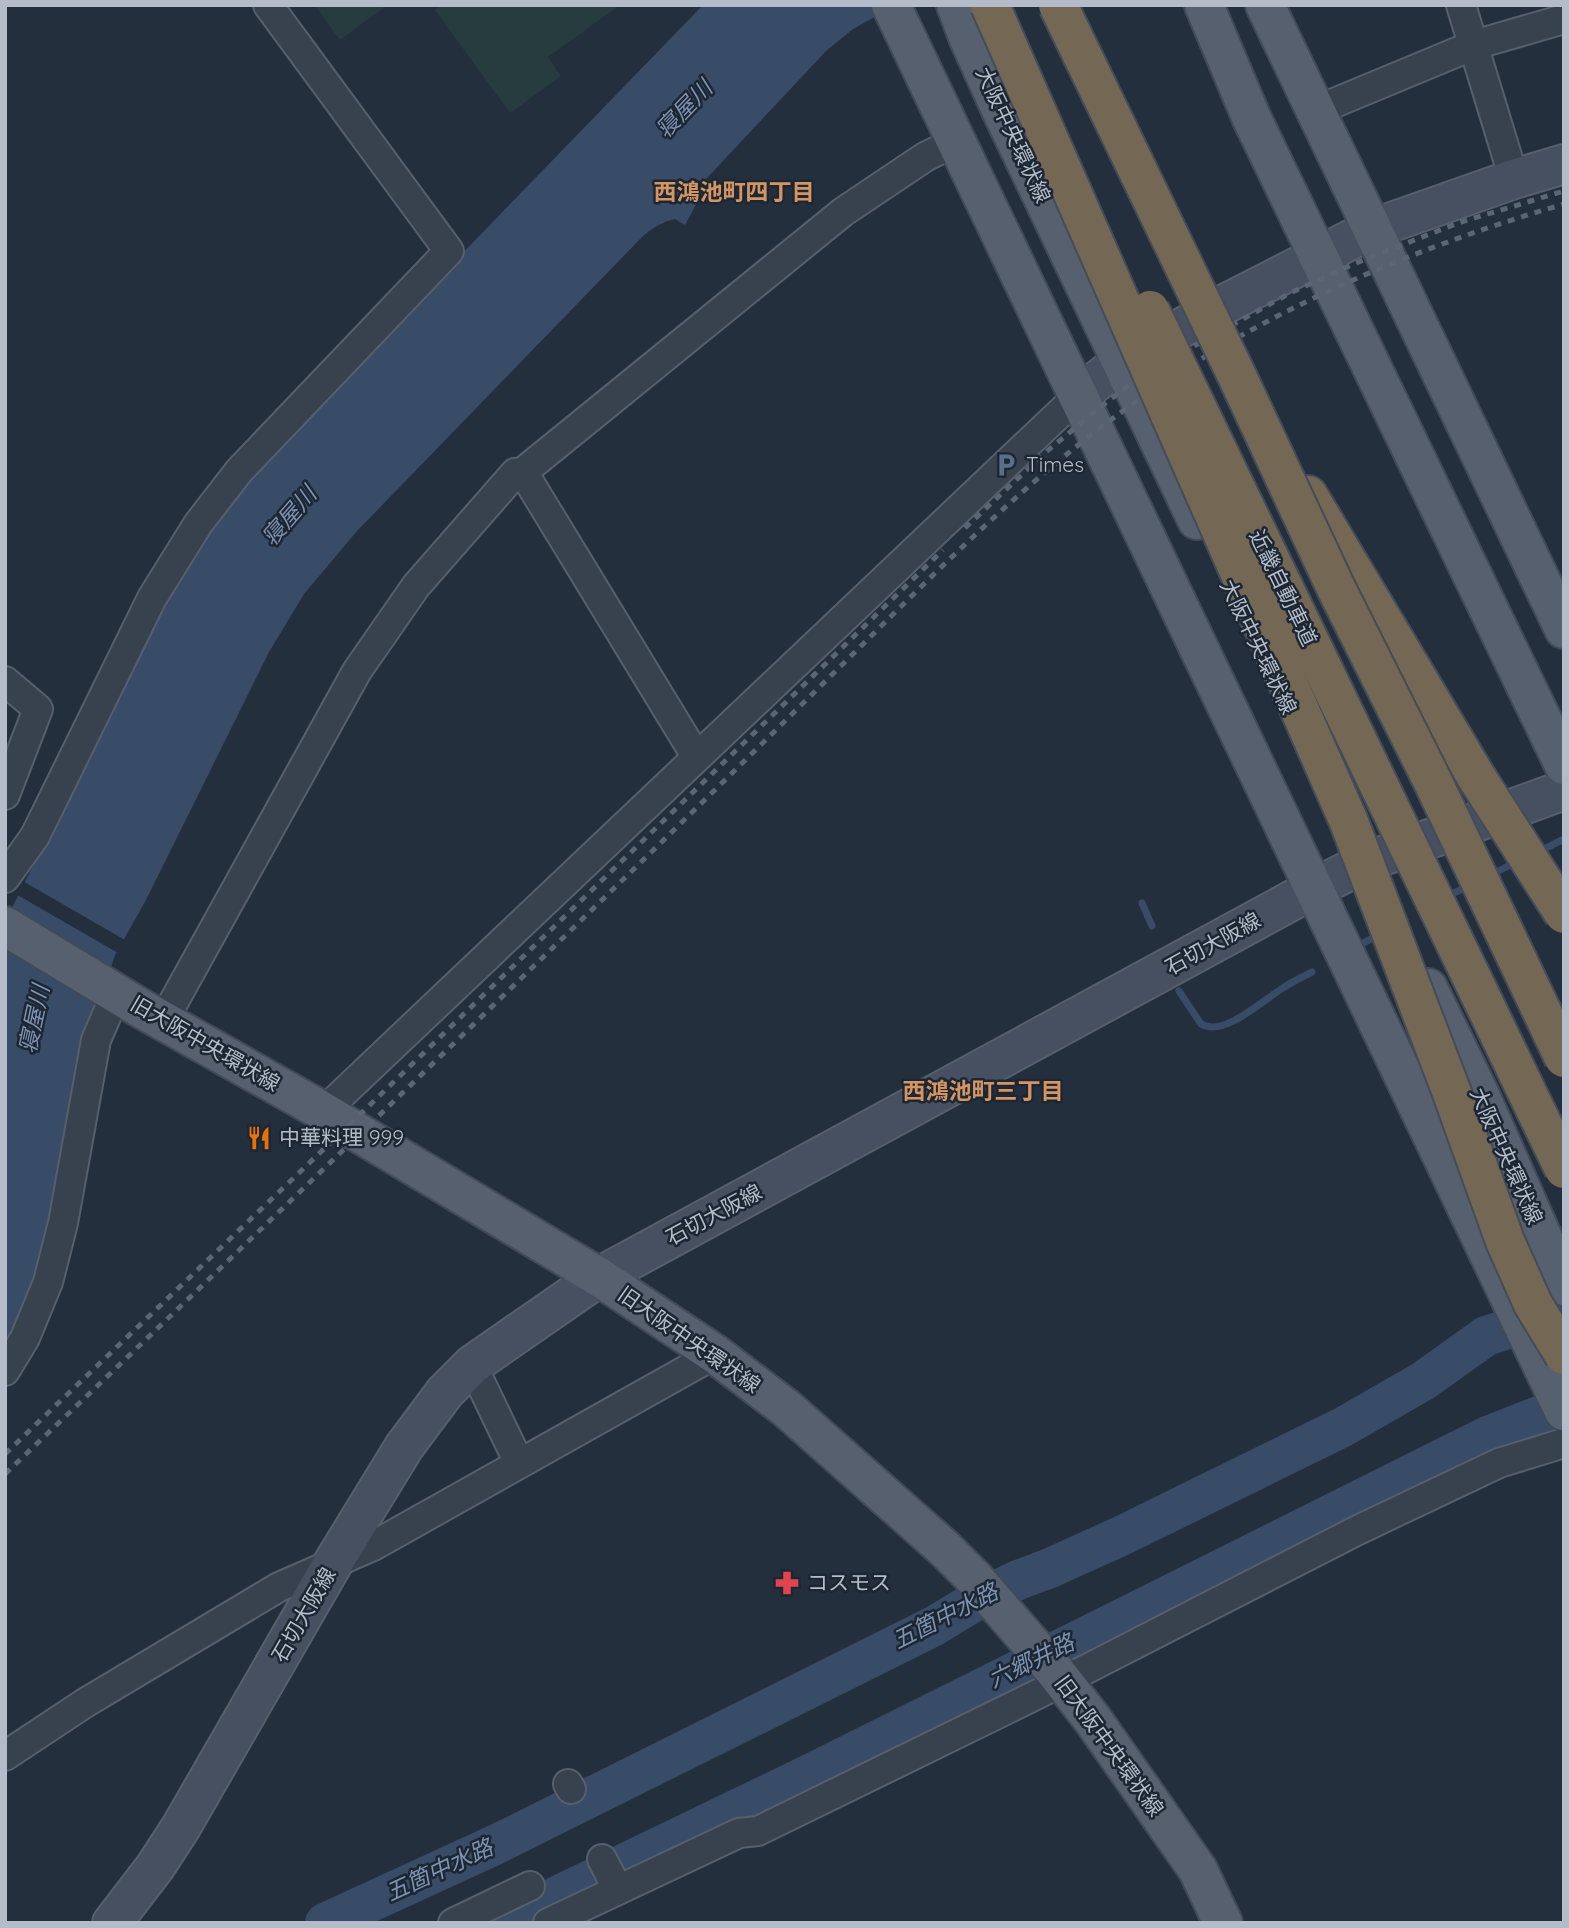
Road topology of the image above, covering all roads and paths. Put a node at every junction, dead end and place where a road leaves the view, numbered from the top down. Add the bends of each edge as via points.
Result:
1 (268, 5) edge
2 (956, 5) edge
3 (990, 5) edge
4 (1004, 5) edge
5 (1058, 5) edge
6 (1204, 5) edge
7 (1265, 5) edge
8 (1461, 5) edge
9 (894, 13) edge
10 (1564, 19) edge
11 (1474, 46) junction
12 (1315, 111) junction
13 (955, 142) junction
14 (1564, 164) edge
15 (1514, 179) junction
16 (1372, 229) junction
17 (1318, 256) junction
18 (1121, 362) junction
19 (1237, 376) junction
20 (1078, 396) junction
21 (523, 472) junction
22 (1564, 629) edge
23 (5, 681) edge
24 (696, 756) junction
25 (1564, 765) edge
26 (1564, 790) edge
27 (5, 795) edge
28 (1366, 862) junction
29 (5, 878) edge
30 (1313, 889) junction
31 (1564, 914) edge
32 (5, 926) edge
33 (113, 991) junction
34 (162, 1019) junction
35 (1564, 1058) edge
36 (323, 1112) junction
37 (1564, 1169) edge
38 (599, 1277) junction
39 (1561, 1281) edge
40 (715, 1354) junction
41 (472, 1365) junction
42 (5, 1371) edge
43 (1553, 1374) edge
44 (1564, 1443) edge
45 (519, 1463) junction
46 (333, 1563) junction
47 (1050, 1665) junction
48 (5, 1756) edge
49 (602, 1859) dead end
50 (530, 1886) dead end
51 (616, 1887) junction
52 (112, 1923) edge
53 (453, 1923) edge
54 (548, 1923) edge
55 (1223, 1923) edge

1 - 29 street via 449,251 239,471 193,531 152,598 35,836
2 - 18 main road, 大阪中央環状線 via 984,74
3 - 43 highway, bridge via 1349,822 1533,1304
4 - 37 highway, 近畿自動車道, bridge
5 - 19 highway, bridge
6 - 17 main road
7 - 12 main road
8 - 11 street
9 - 13 main road
10 - 11 street
11 - 12 street
11 - 15 street
12 - 16 main road
13 - 20 main road
13 - 21 street via 843,212
14 - 15 main road
15 - 16 main road
16 - 17 main road
16 - 22 main road
17 - 18 main road
17 - 25 main road
18 - 20 main road
18 - 28 main road, 大阪中央環状線 via 1339,815
19 - 31 highway, bridge via 1470,767
19 - 35 highway, bridge
20 - 24 street
20 - 30 main road
21 - 24 street
21 - 34 street via 515,472 416,586 357,671
23 - 27 street via 38,709
24 - 36 street
26 - 28 main road, 石切大阪線
28 - 30 main road, 石切大阪線
28 - 39 main road, 大阪中央環状線 via 1479,1093
30 - 38 main road, 石切大阪線
30 - 43 main road via 1511,1301
32 - 33 main road, 旧大阪中央環状線
33 - 34 main road, 旧大阪中央環状線
33 - 42 street via 96,1040 48,1282 25,1338
34 - 36 main road, 旧大阪中央環状線
36 - 38 main road, 旧大阪中央環状線
38 - 40 main road, 旧大阪中央環状線
38 - 41 main road, 石切大阪線
40 - 45 street
40 - 47 main road, 旧大阪中央環状線 via 915,1520 975,1579
41 - 45 street
41 - 46 main road, 石切大阪線 via 445,1392 404,1447
44 - 47 street via 1499,1463
45 - 46 street via 373,1546
46 - 48 street via 243,1608
46 - 52 main road, 石切大阪線 via 181,1827
47 - 51 street via 758,1831 739,1833
47 - 55 main road, 旧大阪中央環状線 via 1198,1870
49 - 51 street
50 - 53 street
51 - 54 street

